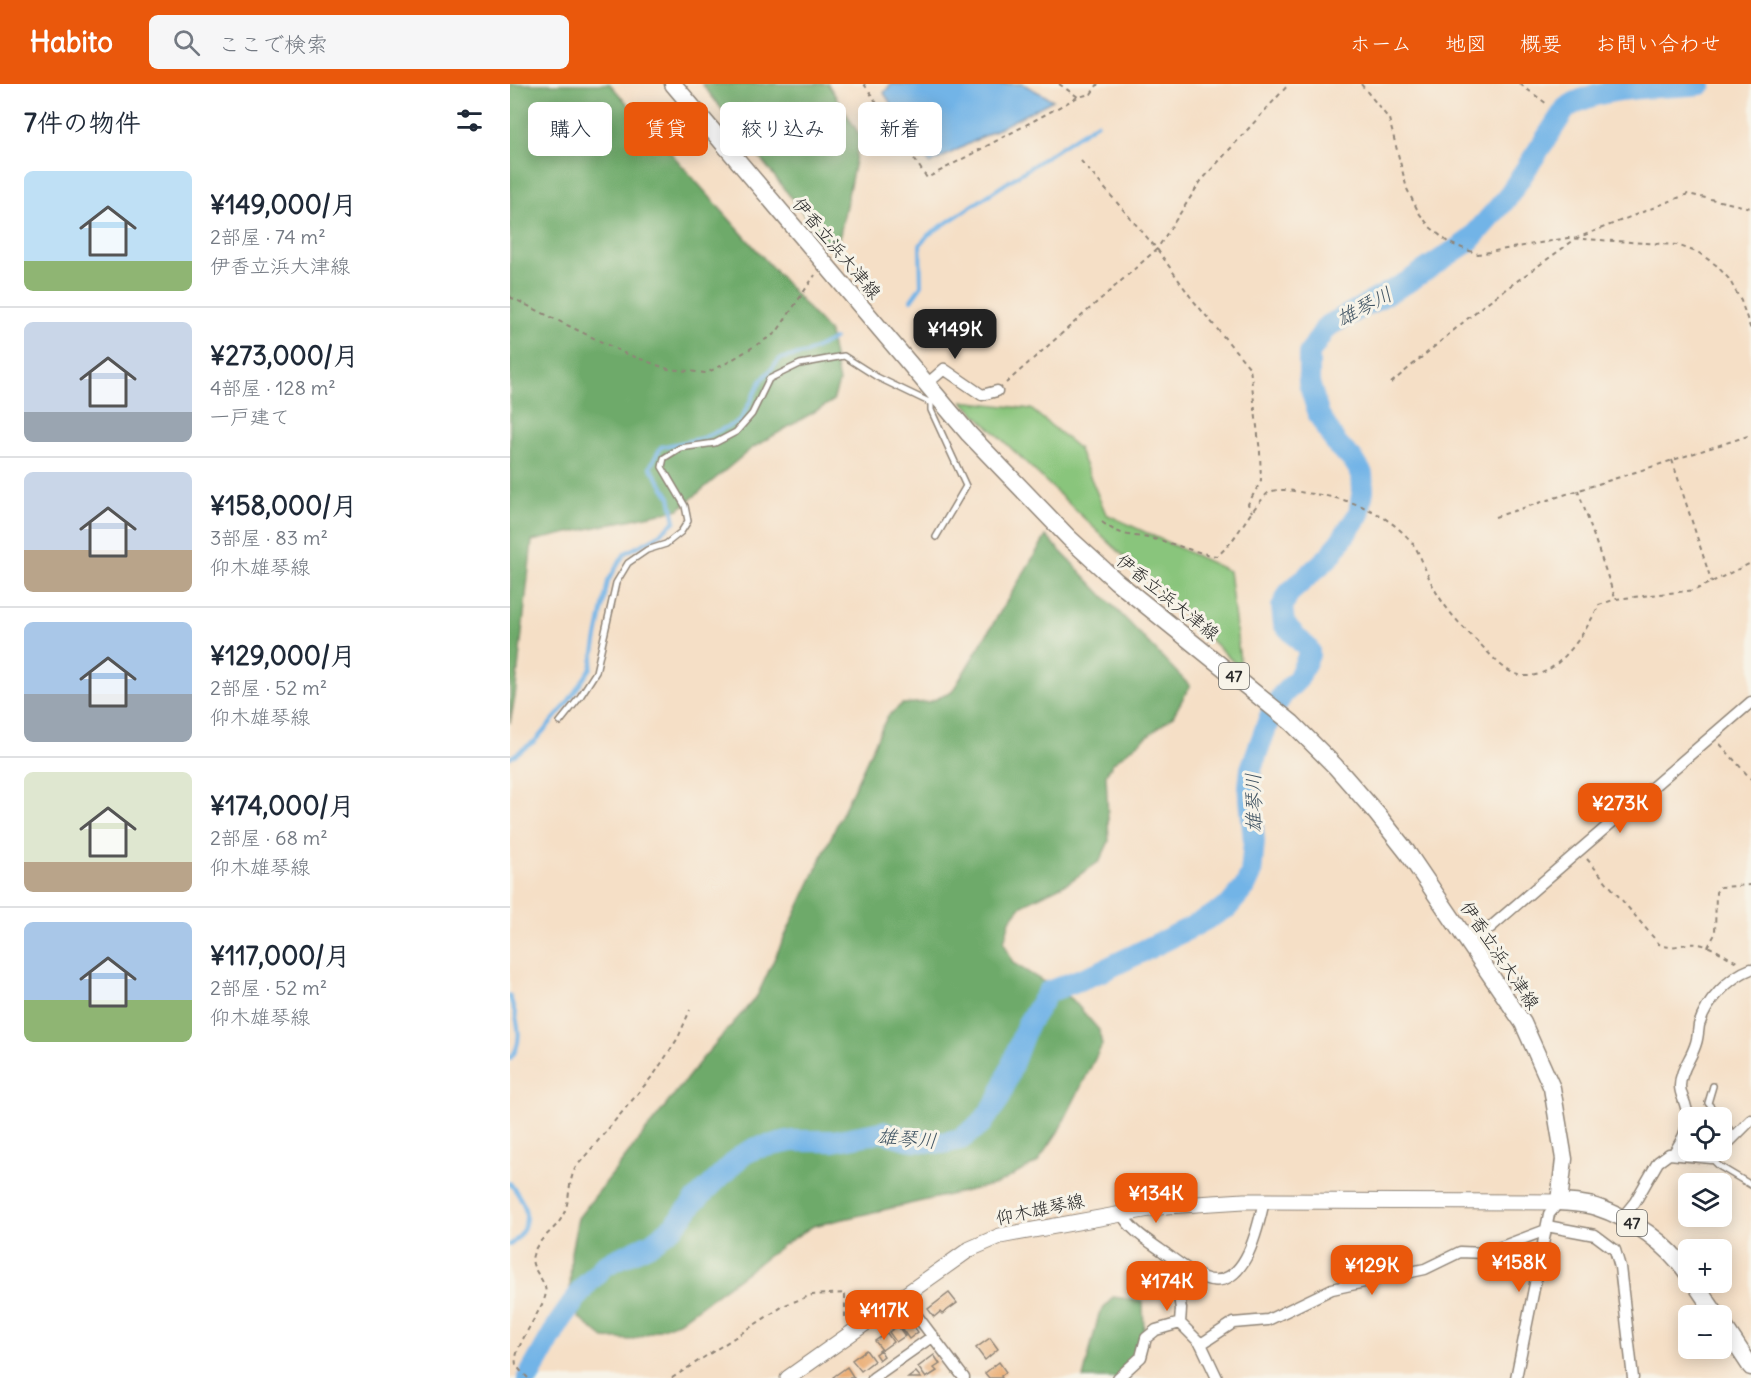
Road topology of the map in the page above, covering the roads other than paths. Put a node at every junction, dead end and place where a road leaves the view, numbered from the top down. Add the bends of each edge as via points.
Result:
1 (673, 84) edge
2 (997, 391) road end
3 (930, 392) junction
4 (936, 537) dead end
5 (1751, 702) edge
6 (560, 722) dead end
7 (1470, 945) junction
8 (1746, 967) edge
9 (1713, 1086) dead end
10 (1711, 1107) edge
11 (1751, 1120) edge
12 (1732, 1132) edge
13 (1735, 1136) junction
14 (1732, 1139) edge
15 (1672, 1154) junction
16 (1678, 1155) edge
17 (1714, 1161) edge
18 (1751, 1185) edge
19 (1264, 1201) junction
20 (1559, 1202) junction
21 (1121, 1213) junction
22 (1622, 1218) junction
23 (1547, 1228) junction
24 (1678, 1262) edge
25 (1180, 1264) junction
26 (902, 1296) junction
27 (1180, 1323) junction
28 (933, 1336) junction
29 (1732, 1338) edge
30 (1201, 1344) junction
31 (1751, 1366) edge
32 (788, 1378) edge
33 (873, 1378) edge
34 (964, 1378) edge
35 (1118, 1378) edge
36 (1217, 1378) edge
37 (1516, 1378) edge
38 (1633, 1378) edge

1 - 3 main road, 伊香立浜大津線 / 47
2 - 3 street via 982,395 944,369
3 - 4 lane via 931,410 966,486
3 - 6 lane via 877,377 844,356 800,364 770,379 753,414 736,432 715,443 680,448 664,458 662,467 685,506 688,521 666,544 647,550 628,563 616,583 596,672
3 - 7 main road, 伊香立浜大津線 / 47 via 1069,538 1116,581 1292,723 1335,766 1383,821
5 - 7 street
7 - 20 main road, 伊香立浜大津線 / 47 via 1523,1023 1552,1088 1564,1159
8 - 15 street via 1707,1008 1700,1024 1680,1088 1689,1115 1686,1132
9 - 10 lane via 1708,1103
11 - 13 street
12 - 13 lane
13 - 14 street
15 - 16 street
15 - 22 street via 1658,1162
17 - 18 lane
19 - 20 main road, 仰木雄琴線
19 - 21 main road, 仰木雄琴線 via 1166,1206
19 - 25 street via 1257,1235 1236,1273 1220,1280 1206,1278
20 - 22 main road, 47 via 1594,1206
20 - 23 street via 1549,1214
21 - 25 street via 1127,1225
21 - 26 main road, 仰木雄琴線 via 1000,1236 970,1249
22 - 24 main road, 47 via 1661,1242
23 - 30 street via 1485,1253 1460,1252 1425,1269 1332,1289 1268,1320 1233,1323
23 - 37 street
23 - 38 street via 1595,1235 1615,1250
25 - 27 street via 1176,1278
26 - 28 street
26 - 32 main road, 仰木雄琴線
27 - 30 street
27 - 35 street via 1156,1330 1146,1338 1141,1357
28 - 33 street
28 - 34 street
29 - 31 main road
30 - 36 street

